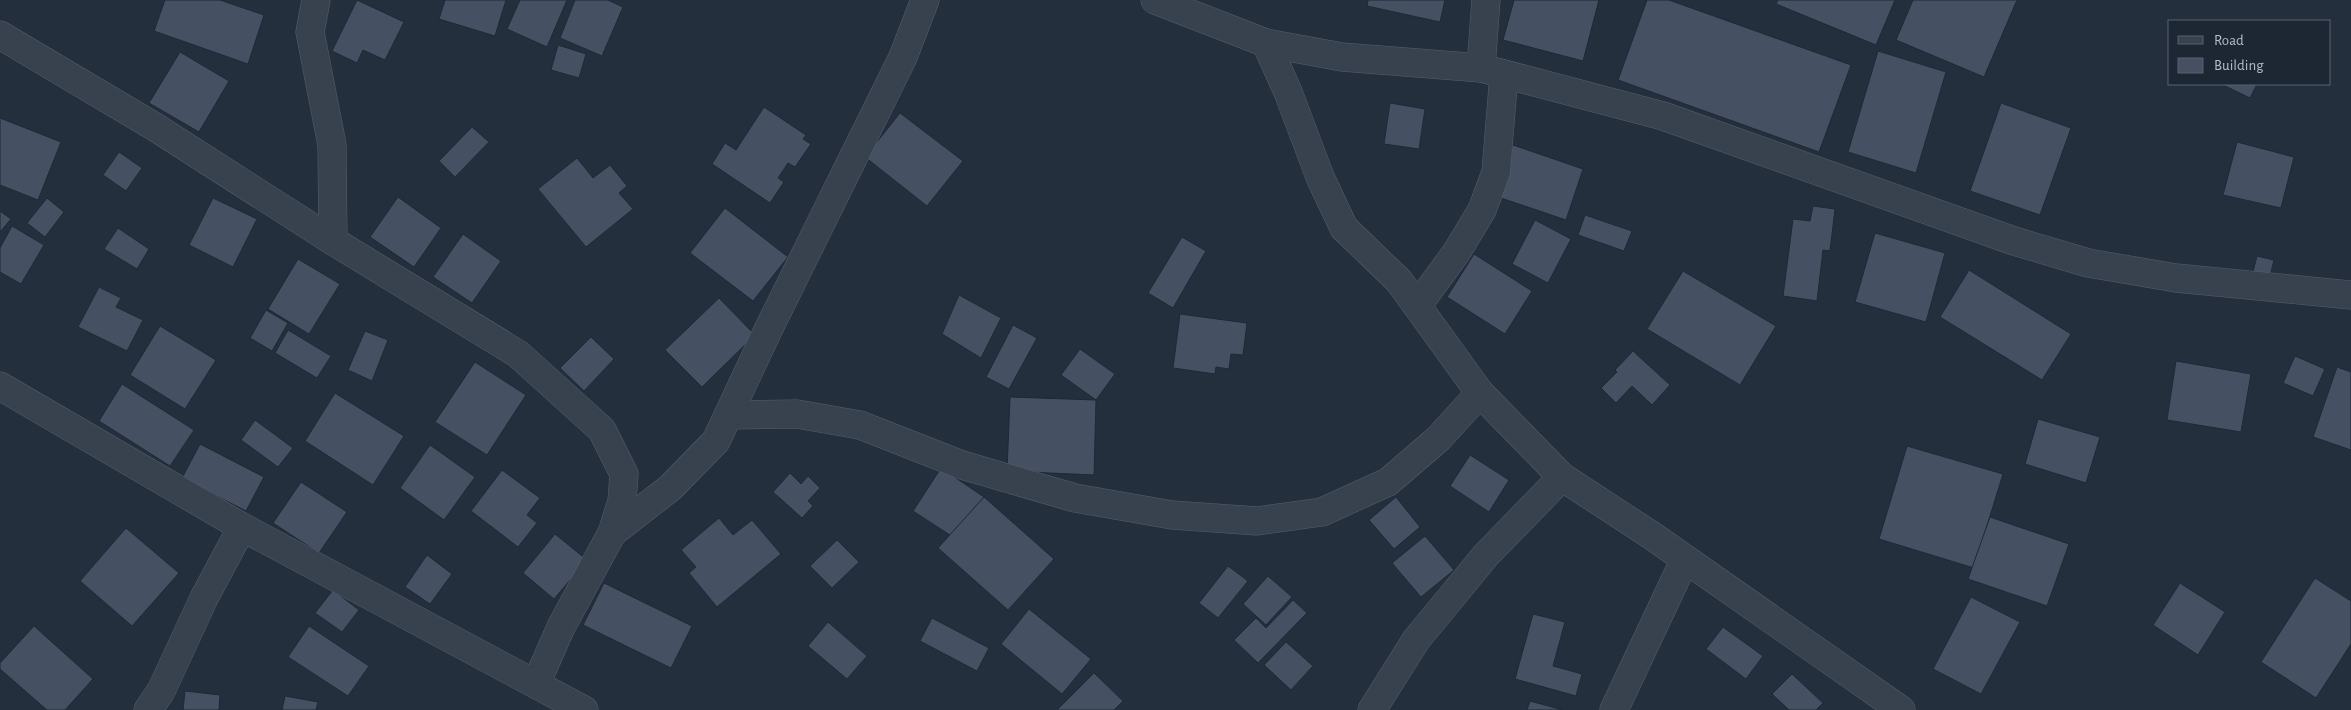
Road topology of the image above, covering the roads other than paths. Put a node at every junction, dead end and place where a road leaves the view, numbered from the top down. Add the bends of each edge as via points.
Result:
1 (316, 0) edge
2 (926, 0) edge
3 (1156, 0) edge
4 (1486, 0) edge
5 (0, 35) edge
6 (1266, 43) junction
7 (1493, 71) junction
8 (333, 241) junction
9 (2351, 295) edge
10 (1418, 305) junction
11 (0, 386) edge
12 (1480, 393) junction
13 (728, 415) junction
14 (1562, 477) junction
15 (242, 527) junction
16 (612, 533) junction
17 (1685, 559) junction
18 (536, 684) junction
19 (148, 710) edge
20 (584, 710) edge
21 (1372, 710) edge
22 (1614, 710) edge
23 (1901, 710) edge

1 - 8 street via 310,32 332,146
2 - 13 street via 903,57
3 - 6 street
4 - 7 street
5 - 8 street via 155,127
6 - 7 street via 1342,57
6 - 10 street via 1344,228 1400,281
7 - 9 street via 1663,116 2014,242 2088,263 2176,278
7 - 10 street via 1496,172 1482,210
8 - 16 street via 518,354 602,430 624,474 622,501
10 - 12 street
11 - 15 street
12 - 13 street via 1438,439 1388,482 1322,512 1257,521 1172,515 1076,498 962,465 860,425 797,414
12 - 14 street
13 - 16 street via 716,442 677,481
14 - 17 street
14 - 21 street via 1480,562 1416,640
15 - 18 street
15 - 19 street via 204,598 161,691
16 - 18 street via 561,627
17 - 22 street
17 - 23 street
18 - 20 street

